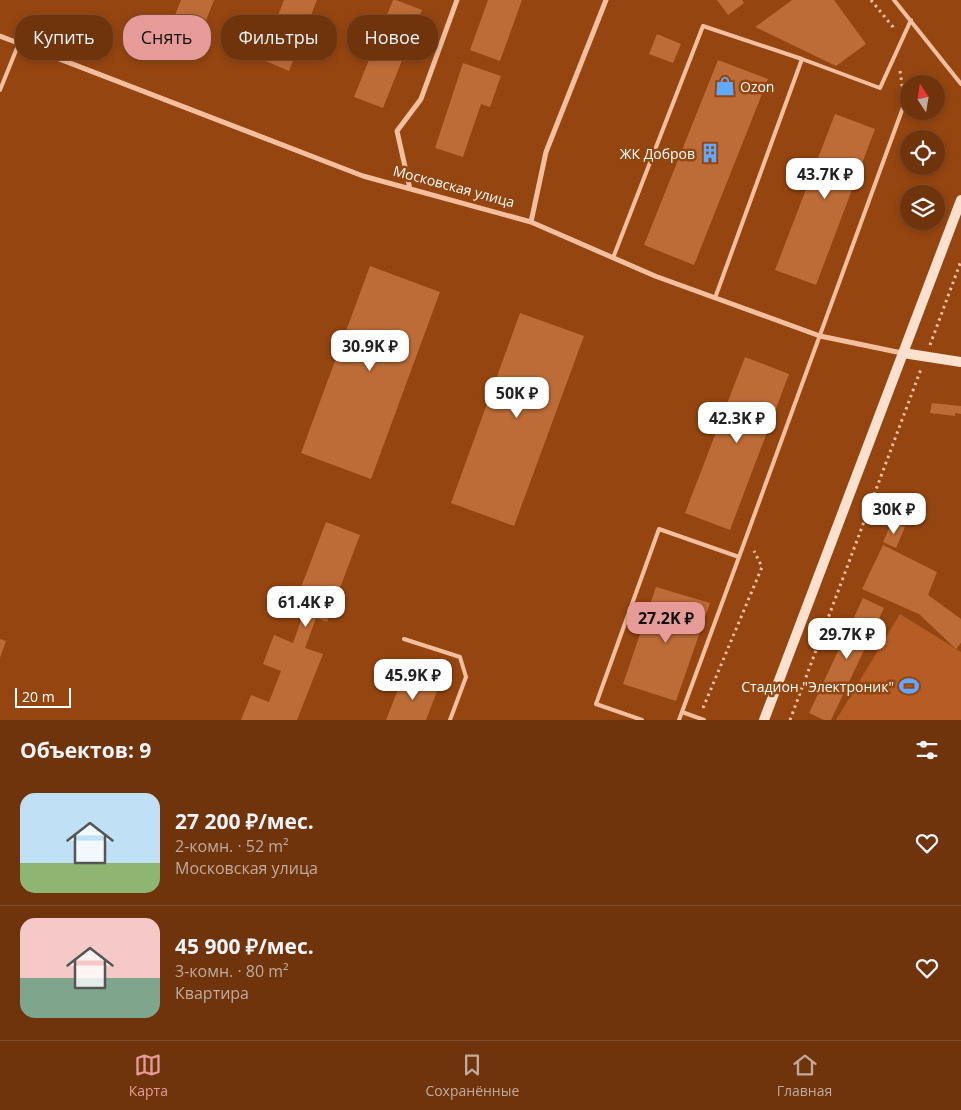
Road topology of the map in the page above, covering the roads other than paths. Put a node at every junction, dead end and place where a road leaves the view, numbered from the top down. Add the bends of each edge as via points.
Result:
1 (457, 0) edge
2 (606, 0) edge
3 (894, 0) edge
4 (910, 20) junction
5 (0, 36) edge
6 (15, 42) edge
7 (15, 53) edge
8 (802, 59) junction
9 (63, 60) edge
10 (961, 84) edge
11 (0, 90) edge
12 (900, 116) edge
13 (410, 189) junction
14 (961, 200) edge
15 (531, 222) junction
16 (613, 258) junction
17 (715, 298) junction
18 (820, 336) junction
19 (903, 353) junction
20 (961, 362) edge
21 (739, 557) junction
22 (404, 639) dead end
23 (682, 712) junction
24 (701, 719) edge
25 (450, 720) edge
26 (642, 720) edge
27 (679, 720) edge
28 (764, 720) edge

1 - 13 street via 421,99 397,131
2 - 15 street via 546,152
3 - 4 lane
4 - 8 lane via 880,88
4 - 10 lane
5 - 6 street, Московская улица
7 - 11 lane
8 - 16 lane via 703,26
8 - 17 lane
9 - 13 street, Московская улица via 363,176
12 - 18 lane
13 - 15 street, Московская улица
14 - 19 main road
15 - 16 street, Московская улица
16 - 17 street, Московская улица
17 - 18 street, Московская улица
18 - 19 street, Московская улица
18 - 21 lane
19 - 20 main road
19 - 28 main road
21 - 23 lane
21 - 26 lane via 658,529 596,704
22 - 25 lane via 460,657 466,677
23 - 24 lane
23 - 27 lane

